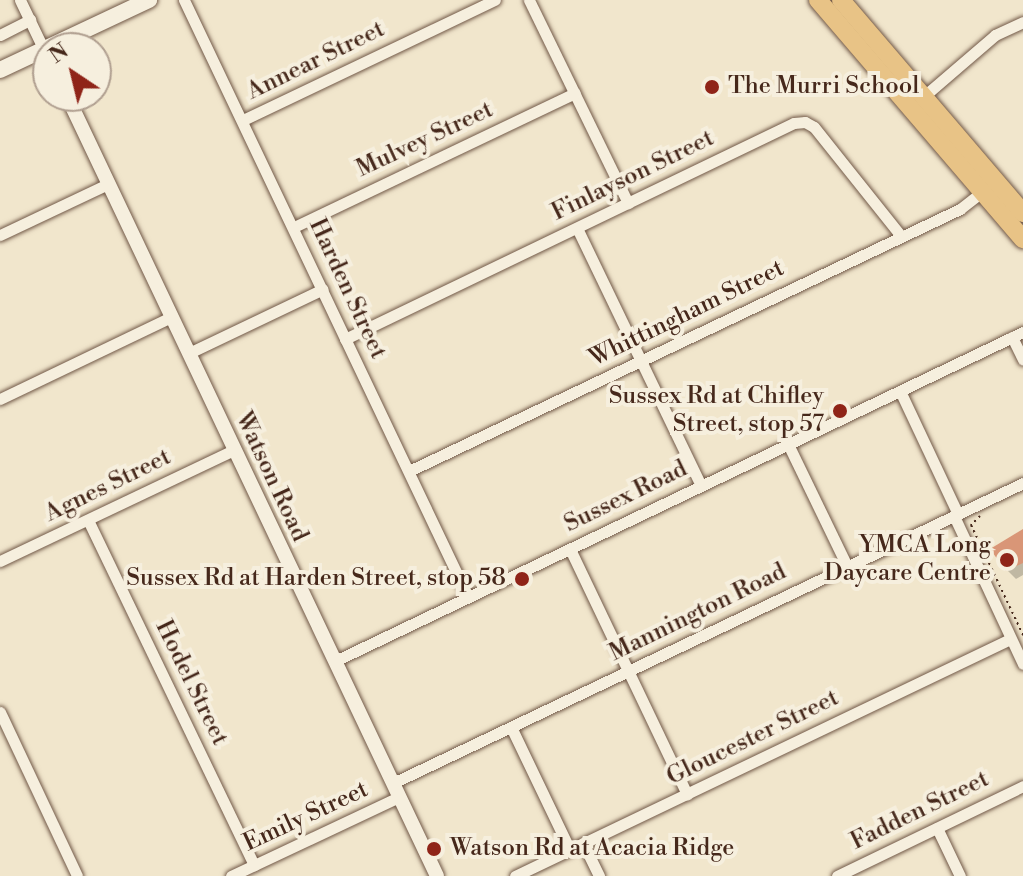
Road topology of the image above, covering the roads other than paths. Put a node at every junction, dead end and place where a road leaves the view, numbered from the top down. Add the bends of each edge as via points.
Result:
1 (20, 0) edge
2 (149, 0) edge
3 (184, 0) edge
4 (495, 0) edge
5 (529, 0) edge
6 (818, 0) edge
7 (841, 0) edge
8 (30, 20) junction
9 (1023, 22) edge
10 (36, 32) edge
11 (87, 32) edge
12 (0, 35) edge
13 (32, 58) edge
14 (0, 70) edge
15 (575, 93) junction
16 (923, 97) junction
17 (74, 112) edge
18 (243, 120) junction
19 (108, 184) junction
20 (982, 192) junction
21 (628, 203) junction
22 (1023, 213) edge
23 (294, 227) junction
24 (577, 228) junction
25 (0, 235) edge
26 (901, 236) junction
27 (1023, 239) edge
28 (323, 289) junction
29 (171, 317) junction
30 (1018, 335) edge
31 (345, 339) junction
32 (189, 353) junction
33 (641, 360) junction
34 (1023, 360) edge
35 (900, 391) junction
36 (0, 399) edge
37 (788, 444) junction
38 (234, 450) junction
39 (409, 471) junction
40 (1023, 483) edge
41 (701, 486) junction
42 (956, 515) junction
43 (88, 520) junction
44 (570, 549) junction
45 (0, 561) edge
46 (847, 566) junction
47 (468, 597) junction
48 (1010, 639) junction
49 (335, 661) junction
50 (1023, 664) edge
51 (629, 672) junction
52 (0, 712) edge
53 (511, 727) junction
54 (1020, 787) edge
55 (396, 790) junction
56 (687, 794) junction
57 (1023, 802) edge
58 (937, 828) junction
59 (583, 843) junction
60 (570, 850) junction
61 (254, 865) junction
62 (77, 876) edge
63 (231, 876) edge
64 (437, 876) edge
65 (515, 876) edge
66 (599, 876) edge
67 (837, 876) edge
68 (960, 876) edge

1 - 8 street
2 - 11 main road
3 - 18 street, Harden Street
4 - 18 street, Annear Street
5 - 15 street
6 - 20 highway
7 - 16 highway
8 - 10 street
8 - 12 street
9 - 16 street via 995,35
13 - 14 main road
15 - 21 street
15 - 23 street, Mulvey Street
16 - 22 highway
17 - 19 street, Watson Road
18 - 23 street, Harden Street
19 - 25 street
19 - 29 street, Watson Road
20 - 26 street, Whittingham Street via 960,209
20 - 27 highway
21 - 24 street, Finlayson Street
21 - 26 street, Finlayson Street via 805,122
23 - 28 street, Harden Street
24 - 31 street, Finlayson Street
24 - 33 street
26 - 33 street, Whittingham Street
28 - 31 street, Harden Street
28 - 32 street
29 - 32 street, Watson Road
29 - 36 street
30 - 34 street
30 - 35 street, Sussex Road
31 - 39 street, Harden Street
32 - 38 street, Watson Road
33 - 39 street, Whittingham Street
33 - 41 street
35 - 37 street, Sussex Road
35 - 42 street
37 - 41 street, Sussex Road
37 - 46 street
38 - 43 street, Agnes Street
38 - 49 street, Watson Road
39 - 47 street, Harden Street
40 - 42 street, Mannington Road
41 - 44 street, Sussex Road
42 - 46 street, Mannington Road
42 - 48 street
43 - 45 street, Agnes Street
43 - 61 street, Hodel Street
44 - 47 street, Sussex Road
44 - 51 street
46 - 51 street, Mannington Road
47 - 49 street, Sussex Road
48 - 50 street
48 - 56 street, Gloucester Street
49 - 55 street, Watson Road
51 - 53 street, Mannington Road
51 - 56 street
52 - 62 street
53 - 55 street, Mannington Road
53 - 60 street
54 - 57 street
54 - 58 street, Fadden Street
55 - 61 street, Emily Street
55 - 64 street, Watson Road
56 - 59 street, Gloucester Street
58 - 67 street, Fadden Street
58 - 68 street
59 - 60 street, Gloucester Street
59 - 66 street
60 - 65 street, Gloucester Street
61 - 63 street, Emily Street

